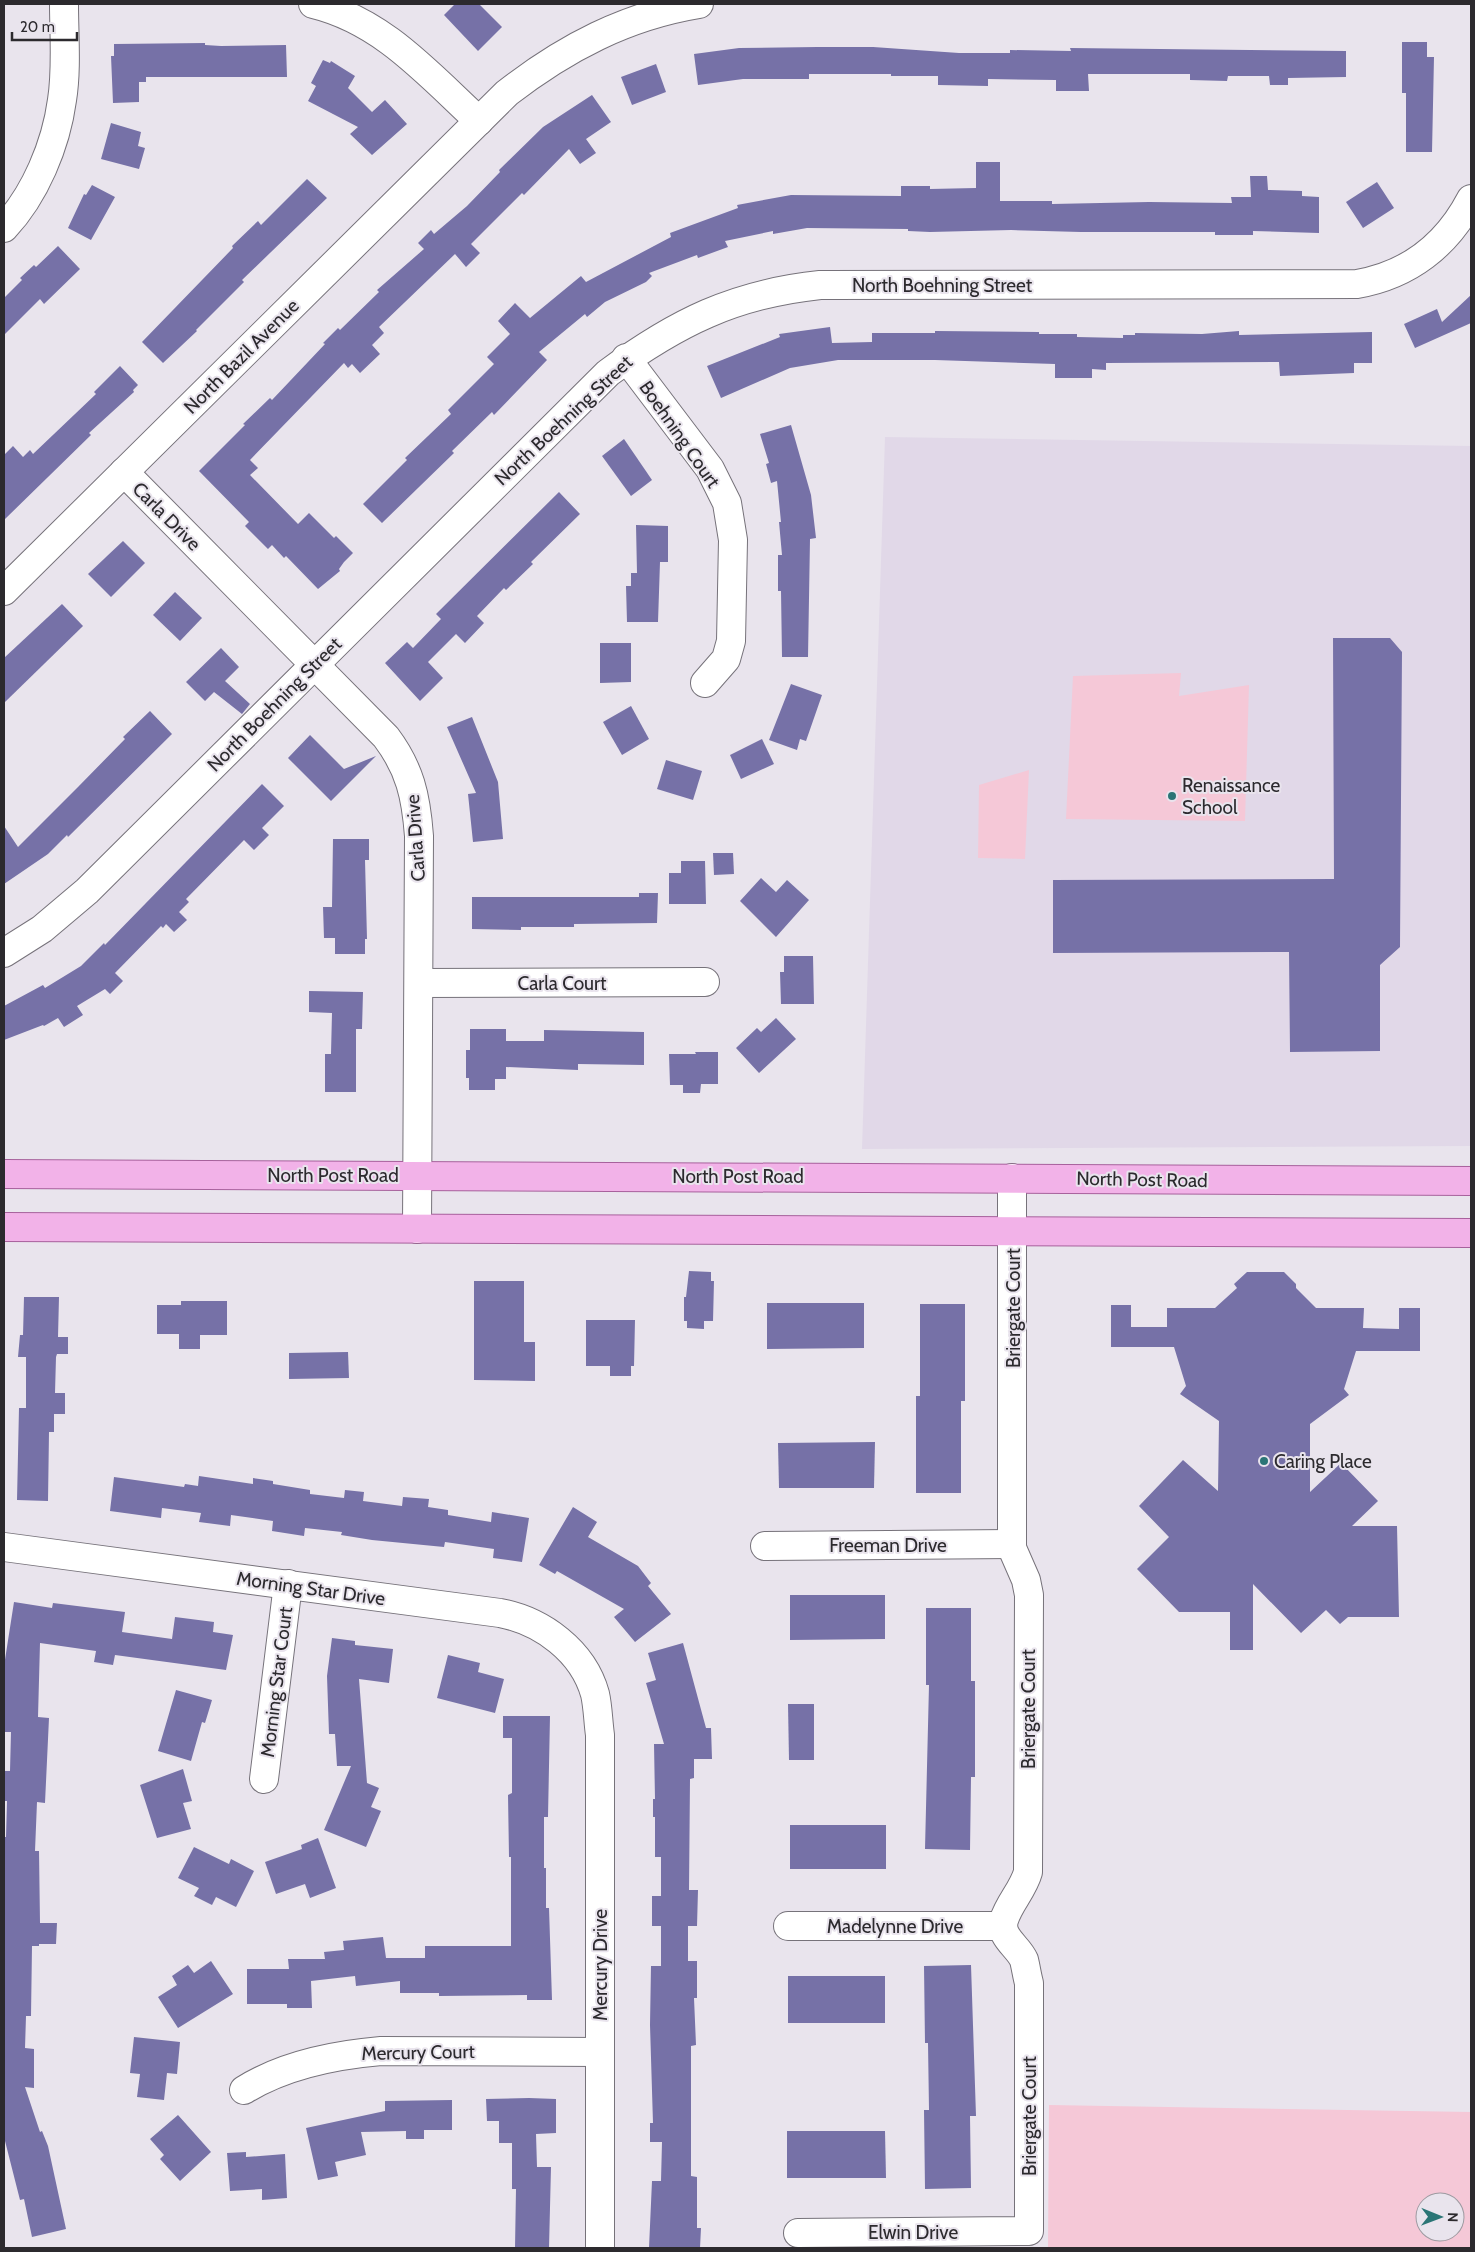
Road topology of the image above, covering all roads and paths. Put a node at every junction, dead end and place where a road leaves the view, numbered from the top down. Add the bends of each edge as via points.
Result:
1 (64, 4) edge
2 (313, 4) edge
3 (699, 4) edge
4 (479, 121) junction
5 (1471, 199) edge
6 (4, 228) edge
7 (626, 358) junction
8 (124, 472) junction
9 (4, 591) edge
10 (314, 664) junction
11 (705, 683) dead end
12 (4, 953) edge
13 (705, 982) dead end
14 (419, 983) junction
15 (4, 1174) edge
16 (417, 1175) junction
17 (1012, 1178) junction
18 (1471, 1181) edge
19 (4, 1227) edge
20 (417, 1229) junction
21 (1013, 1232) junction
22 (1471, 1233) edge
23 (1012, 1544) junction
24 (765, 1546) dead end
25 (4, 1547) edge
26 (288, 1584) junction
27 (590, 1683) joint
28 (264, 1779) dead end
29 (788, 1926) dead end
30 (1003, 1926) junction
31 (599, 2052) junction
32 (244, 2090) dead end
33 (1029, 2231) joint
34 (798, 2233) dead end
35 (600, 2248) edge

1 - 6 street via 63,98 59,119 42,168 24,202
2 - 4 street via 357,20 391,40
3 - 4 street, North Bazil Avenue via 621,25 574,46 513,89
4 - 8 street, North Bazil Avenue
5 - 7 street, North Boehning Street via 1452,231 1430,253 1405,269 1367,282 1335,286 842,284 800,287 761,295 704,314
7 - 10 street, North Boehning Street
7 - 11 street, Boehning Court via 710,469 727,503 733,540 731,641 726,659
8 - 9 street, North Bazil Avenue
8 - 10 street, Carla Drive
10 - 12 street, North Boehning Street via 69,908
10 - 14 street, Carla Drive via 386,736 408,771 418,826
13 - 14 street, Carla Court
14 - 16 street, Carla Drive
15 - 16 main road, North Post Road
16 - 17 main road, North Post Road
16 - 20 street, Carla Drive
17 - 18 main road, North Post Road
17 - 21 street, Briergate Court
19 - 20 main road
20 - 21 main road
21 - 22 main road
21 - 23 street, Briergate Court
23 - 24 street, Freeman Drive
23 - 30 street, Briergate Court via 1029,1595 1028,1872
25 - 26 street, Morning Star Drive
26 - 27 street, Morning Star Drive via 515,1616 541,1628 566,1648 581,1664
26 - 28 street, Morning Star Court
27 - 31 street, Mercury Drive via 599,1714 600,1735
29 - 30 street, Madelynne Drive
30 - 33 street, Briergate Court via 1024,1960 1029,1983
31 - 32 street, Mercury Court via 360,2052 290,2069
31 - 35 street, Mercury Drive
33 - 34 street, Elwin Drive

